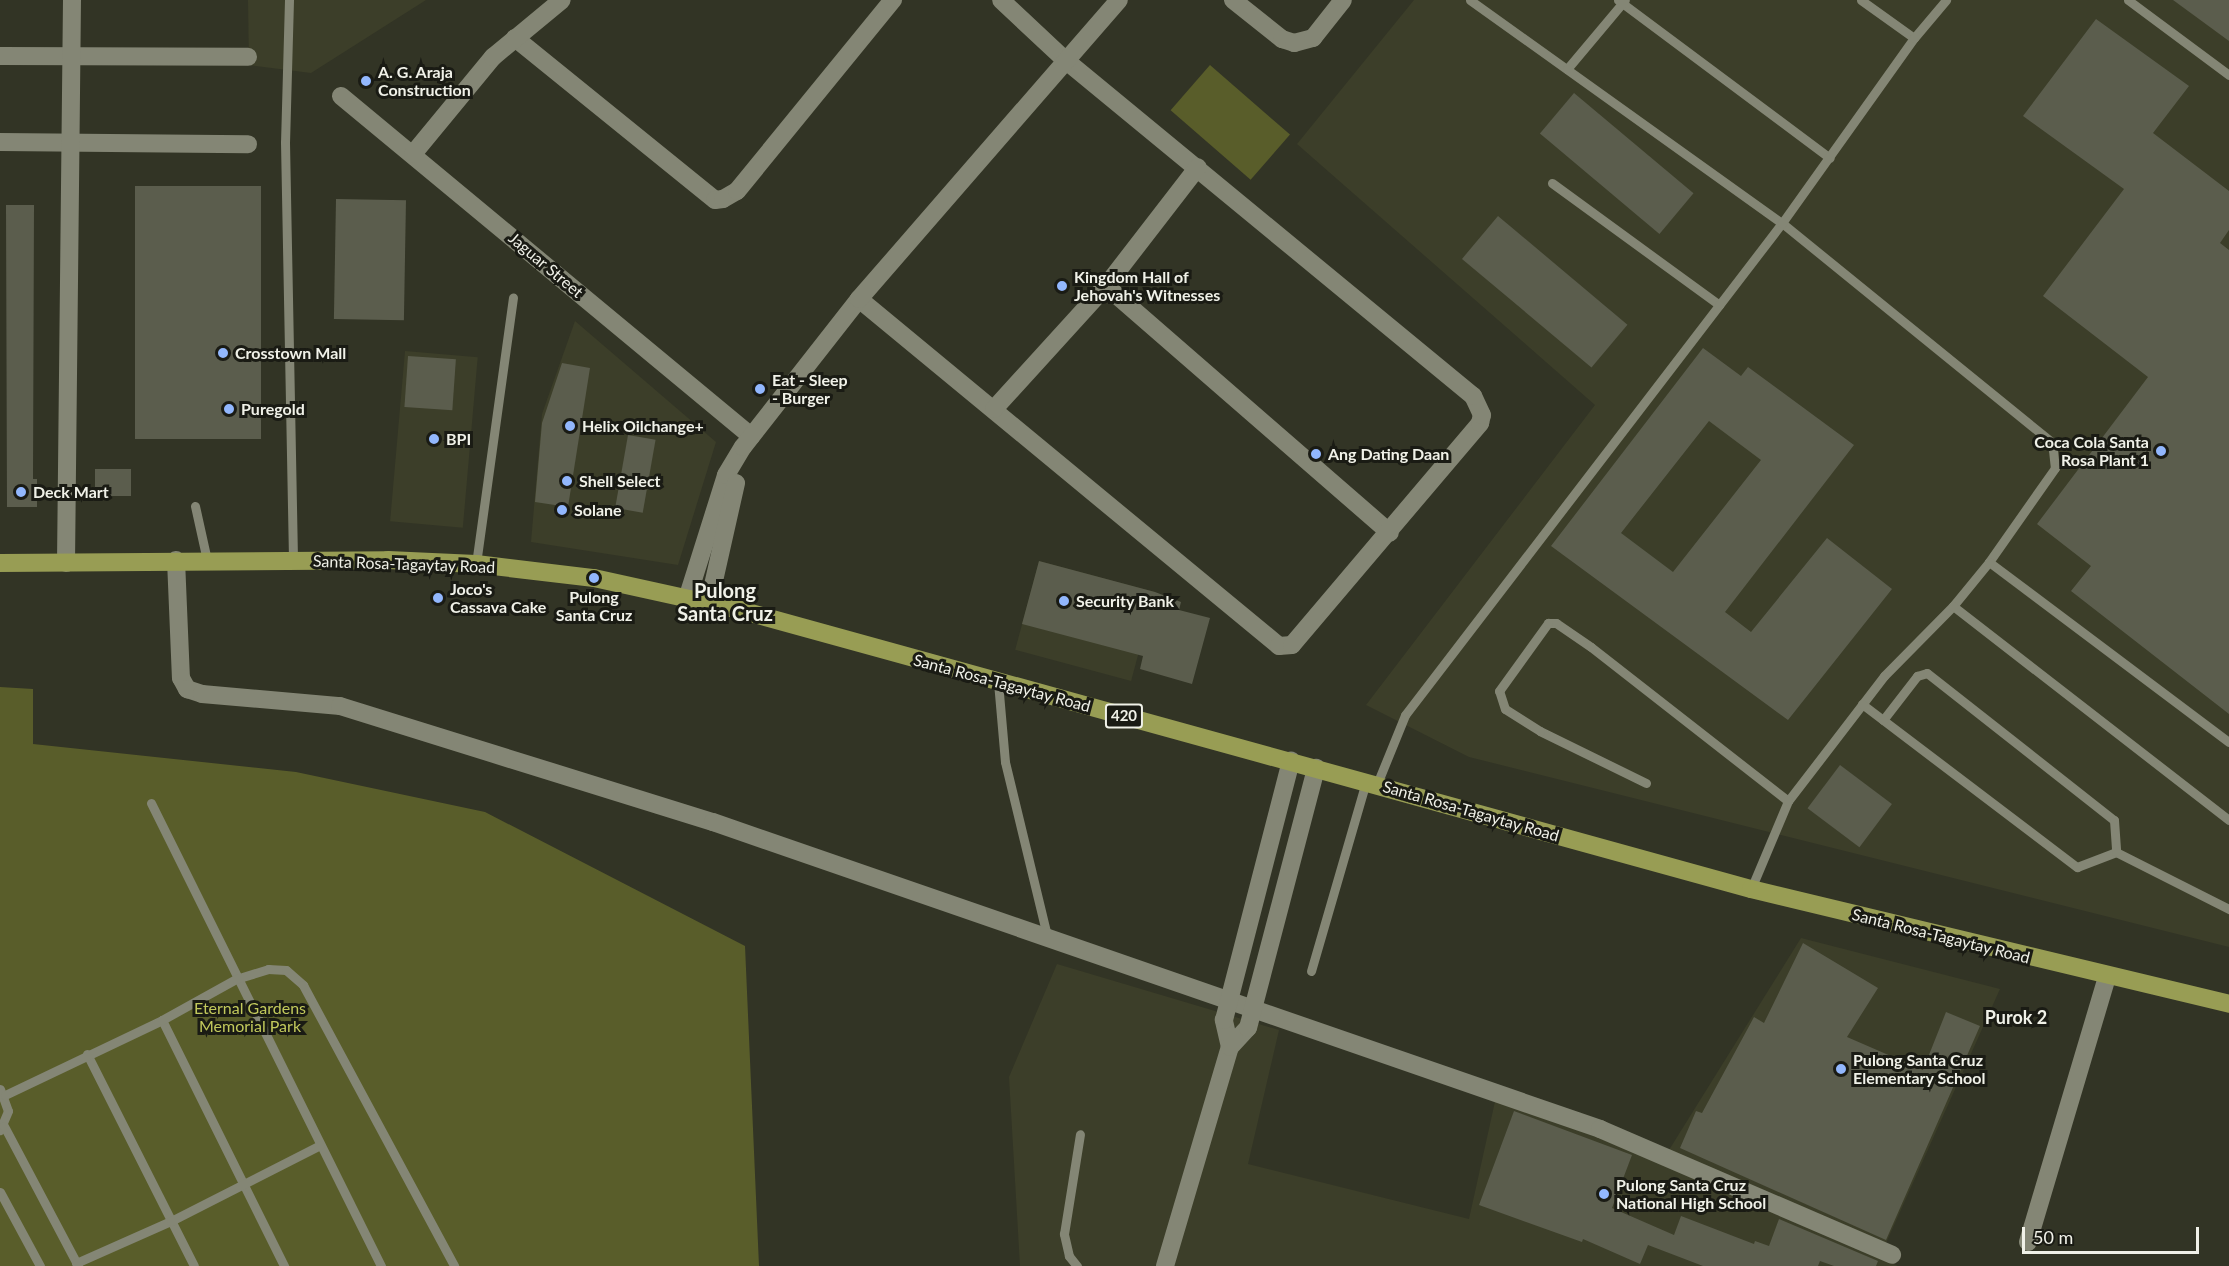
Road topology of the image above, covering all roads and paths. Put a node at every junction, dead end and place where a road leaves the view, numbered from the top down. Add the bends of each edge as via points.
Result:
1 (72, 0) edge
2 (289, 0) edge
3 (562, 0) edge
4 (893, 0) edge
5 (1000, 0) edge
6 (1119, 0) edge
7 (1233, 0) edge
8 (1343, 0) edge
9 (1470, 0) edge
10 (1861, 0) edge
11 (1946, 0) edge
12 (2128, 0) edge
13 (1622, 1) edge
14 (514, 38) junction
15 (1914, 38) junction
16 (0, 56) edge
17 (72, 56) junction
18 (248, 57) dead end
19 (1064, 59) junction
20 (1567, 69) junction
21 (2229, 75) edge
22 (341, 96) dead end
23 (0, 142) edge
24 (72, 143) junction
25 (248, 144) dead end
26 (413, 154) junction
27 (1830, 158) junction
28 (1198, 166) junction
29 (1552, 183) dead end
30 (1782, 223) junction
31 (1106, 286) junction
32 (513, 298) dead end
33 (860, 298) junction
34 (1719, 305) junction
35 (993, 409) junction
36 (751, 436) junction
37 (737, 458) junction
38 (195, 506) dead end
39 (1390, 533) junction
40 (176, 560) junction
41 (207, 560) junction
42 (293, 561) junction
43 (1989, 562) junction
44 (0, 563) edge
45 (66, 563) junction
46 (476, 564) junction
47 (687, 599) junction
48 (709, 603) junction
49 (1953, 606) junction
50 (998, 682) junction
51 (1862, 704) junction
52 (1883, 720) junction
53 (2229, 742) edge
54 (1291, 761) junction
55 (1316, 768) junction
56 (1371, 783) junction
57 (1647, 783) dead end
58 (1788, 801) junction
59 (151, 803) dead end
60 (2229, 820) edge
61 (2116, 852) junction
62 (1751, 889) junction
63 (2229, 909) edge
64 (1047, 936) junction
65 (1311, 971) dead end
66 (2107, 977) junction
67 (236, 979) junction
68 (1229, 1000) junction
69 (2229, 1004) edge
70 (1254, 1009) junction
71 (162, 1020) junction
72 (1230, 1047) junction
73 (87, 1054) junction
74 (2, 1092) edge
75 (2, 1128) edge
76 (1080, 1134) dead end
77 (320, 1145) junction
78 (242, 1184) junction
79 (0, 1192) edge
80 (171, 1221) junction
81 (2028, 1242) dead end
82 (1892, 1255) dead end
83 (77, 1264) edge
84 (40, 1266) edge
85 (194, 1266) edge
86 (284, 1266) edge
87 (381, 1266) edge
88 (454, 1266) edge
89 (1077, 1266) edge
90 (1165, 1266) edge

1 - 17 street
2 - 42 lane via 285,142
3 - 14 street
4 - 14 street via 737,191 715,200
5 - 19 street
6 - 19 street
7 - 8 street via 1282,39 1294,43 1313,38
9 - 20 lane
10 - 15 lane
11 - 15 lane
12 - 21 lane
13 - 20 lane
13 - 27 lane
14 - 26 street
15 - 27 lane
16 - 17 street
17 - 18 street
17 - 24 street
19 - 28 street
19 - 33 street
20 - 30 lane
22 - 26 street, Jaguar Street
23 - 24 street
24 - 25 street
24 - 45 street via 67,174
26 - 36 street, Jaguar Street
27 - 30 lane
28 - 31 street
28 - 39 street via 1473,396 1482,415 1480,423
29 - 34 lane
30 - 34 lane
30 - 43 lane via 2050,441 2055,468
31 - 35 street
31 - 39 street
32 - 46 lane
33 - 35 street
33 - 36 street
34 - 56 lane via 1405,715
35 - 39 street via 1279,646 1292,645
36 - 37 street
37 - 47 street via 726,475
37 - 48 street via 738,478
38 - 41 lane
40 - 41 main road, Santa Rosa-Tagaytay Road / 420
40 - 45 main road, Santa Rosa-Tagaytay Road / 420
40 - 64 street via 181,678 187,689 202,694 340,706 713,822
41 - 42 main road, Santa Rosa-Tagaytay Road / 420
42 - 46 main road, Santa Rosa-Tagaytay Road / 420
43 - 49 lane
43 - 53 lane
44 - 45 main road, Santa Rosa-Tagaytay Road / 420
46 - 47 main road, Santa Rosa-Tagaytay Road / 420 via 594,578
47 - 48 main road, Santa Rosa-Tagaytay Road / 420
48 - 50 main road, Santa Rosa-Tagaytay Road / 420
49 - 51 lane
49 - 60 lane
50 - 54 main road, Santa Rosa-Tagaytay Road / 420
50 - 64 lane via 1005,762
51 - 52 lane
51 - 58 lane
52 - 61 lane via 2077,867
52 - 61 lane via 1917,676 1927,673 2114,820
54 - 55 main road, Santa Rosa-Tagaytay Road / 420
54 - 68 street
55 - 56 main road, Santa Rosa-Tagaytay Road / 420
55 - 70 street
56 - 62 main road, Santa Rosa-Tagaytay Road / 420
56 - 65 lane
57 - 58 lane via 1540,731 1505,709 1499,691 1548,622 1556,623 1591,647
58 - 62 lane
59 - 67 lane
61 - 63 lane
62 - 66 main road, Santa Rosa-Tagaytay Road / 420
64 - 68 street
66 - 69 main road, Santa Rosa-Tagaytay Road / 420
66 - 81 street
67 - 71 lane
67 - 77 lane
67 - 88 lane via 268,969 286,970 303,985
68 - 70 street
68 - 72 street via 1224,1020
70 - 72 street via 1248,1028
70 - 82 street via 1600,1129
71 - 73 lane
71 - 78 lane
72 - 90 street
73 - 74 lane
73 - 80 lane
74 - 75 lane via 8,1111
75 - 83 lane
76 - 89 lane via 1064,1234 1070,1257
77 - 78 lane
77 - 87 lane
78 - 80 lane
78 - 86 lane
79 - 84 lane
80 - 83 lane
80 - 85 lane

